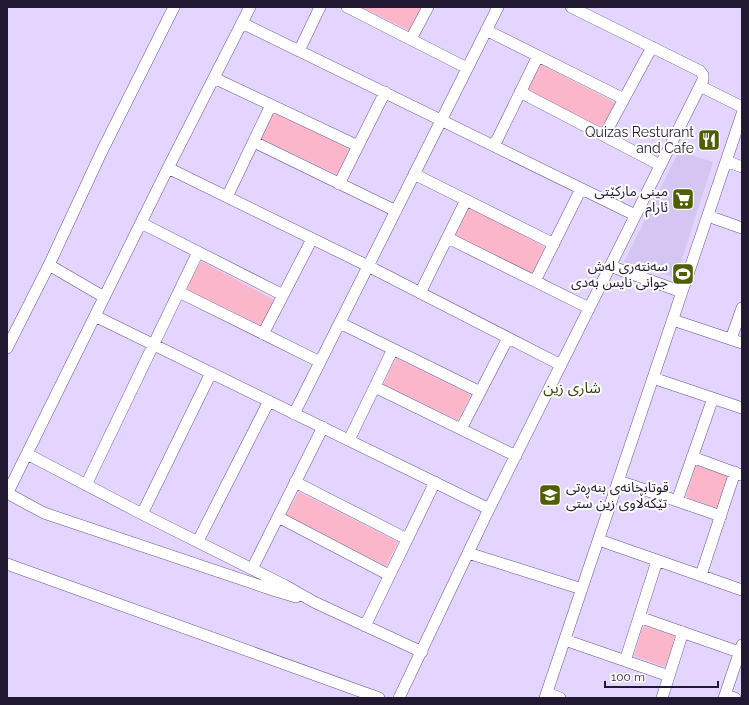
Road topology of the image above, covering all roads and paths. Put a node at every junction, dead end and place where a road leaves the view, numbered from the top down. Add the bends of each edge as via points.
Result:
1 (174, 7) edge
2 (250, 7) edge
3 (320, 7) edge
4 (347, 7) edge
5 (428, 7) edge
6 (498, 7) edge
7 (572, 7) edge
8 (242, 23) junction
9 (486, 30) junction
10 (411, 39) junction
11 (652, 48) junction
12 (299, 51) junction
13 (538, 56) junction
14 (467, 68) junction
15 (214, 78) junction
16 (700, 86) junction
17 (385, 92) junction
18 (520, 92) junction
19 (624, 99) junction
20 (272, 105) junction
21 (742, 107) edge
22 (742, 114) edge
23 (441, 120) junction
24 (604, 136) junction
25 (254, 142) junction
26 (358, 146) junction
27 (494, 146) junction
28 (726, 161) junction
29 (660, 165) junction
30 (742, 166) edge
31 (168, 168) junction
32 (414, 174) junction
33 (339, 184) junction
34 (581, 189) junction
35 (227, 197) junction
36 (466, 200) junction
37 (396, 211) junction
38 (635, 215) junction
39 (708, 216) junction
40 (141, 223) junction
41 (742, 228) edge
42 (448, 238) junction
43 (312, 239) junction
44 (554, 244) junction
45 (198, 252) junction
46 (49, 265) junction
47 (368, 266) junction
48 (610, 266) junction
49 (536, 281) junction
50 (179, 292) junction
51 (682, 292) junction
52 (420, 293) junction
53 (283, 295) junction
54 (104, 297) junction
55 (589, 308) junction
56 (742, 308) edge
57 (95, 316) junction
58 (673, 320) junction
59 (340, 323) junction
60 (264, 334) junction
61 (508, 338) junction
62 (737, 341) edge
63 (154, 345) junction
64 (7, 348) edge
65 (393, 349) junction
66 (320, 362) junction
67 (561, 365) junction
68 (211, 373) junction
69 (653, 378) junction
70 (375, 388) junction
71 (480, 392) junction
72 (713, 398) junction
73 (269, 401) junction
74 (742, 408) edge
75 (294, 414) junction
76 (323, 427) junction
77 (461, 429) junction
78 (349, 440) junction
79 (27, 454) junction
80 (516, 456) junction
81 (692, 457) junction
82 (738, 474) edge
83 (619, 481) junction
84 (295, 482) junction
85 (435, 482) junction
86 (86, 485) junction
87 (7, 494) edge
88 (677, 501) junction
89 (489, 509) junction
90 (142, 514) junction
91 (721, 516) junction
92 (278, 518) junction
93 (407, 538) junction
94 (599, 540) junction
95 (198, 541) junction
96 (468, 553) junction
97 (657, 561) junction
98 (7, 564) edge
99 (252, 569) junction
100 (389, 575) junction
101 (702, 576) junction
102 (582, 589) junction
103 (742, 590) edge
104 (314, 602) junction
105 (639, 617) junction
106 (365, 626) junction
107 (683, 632) junction
108 (565, 640) junction
109 (741, 648) edge
110 (422, 652) junction
111 (625, 661) junction
112 (669, 676) junction
113 (546, 696) edge
114 (728, 697) edge
115 (378, 698) edge
116 (399, 698) edge
117 (560, 698) edge
118 (662, 698) edge

1 - 46 street via 101,153
2 - 8 street
3 - 12 street
4 - 10 street
5 - 10 street
6 - 9 street
7 - 11 street
8 - 12 street
8 - 15 street
9 - 13 street
9 - 14 street
10 - 14 street
11 - 16 street via 700,71 703,75
11 - 19 street
12 - 17 street
13 - 18 street
13 - 19 street
14 - 23 street
15 - 20 street
15 - 31 street
16 - 21 street
16 - 29 street
17 - 23 street
17 - 26 street
18 - 24 street
18 - 27 street
19 - 24 street
20 - 25 street
20 - 26 street
22 - 28 street
23 - 27 street
23 - 32 street
24 - 29 street
25 - 33 street
25 - 35 street
26 - 33 street
27 - 34 street
28 - 30 street
28 - 39 street
29 - 38 street
31 - 35 street
31 - 40 street
32 - 36 street
32 - 37 street
33 - 37 street
34 - 38 street
34 - 44 street
35 - 43 street
36 - 42 street
36 - 44 street
37 - 47 street
38 - 48 street
39 - 41 street
39 - 51 street
40 - 45 street
40 - 54 street
42 - 49 street
42 - 52 street
43 - 47 street
43 - 53 street
44 - 49 street
45 - 50 street
45 - 53 street
46 - 54 street
46 - 64 street
47 - 52 street
47 - 59 street
48 - 51 street
48 - 55 street
49 - 55 street
50 - 60 street
50 - 63 street
51 - 58 street
52 - 61 street
53 - 60 street
54 - 57 street
55 - 67 street
56 - 62 street
57 - 63 street
57 - 79 street
58 - 62 street
58 - 69 street
59 - 65 street
59 - 66 street
60 - 66 street
61 - 67 street
61 - 71 street
63 - 68 street
63 - 86 street
65 - 70 street
65 - 71 street
66 - 75 street
67 - 80 street
68 - 73 street
68 - 90 street
69 - 72 street
69 - 83 street
70 - 77 street
70 - 78 street
71 - 77 street
72 - 74 street
72 - 81 street
73 - 75 street
73 - 95 street
75 - 76 street
76 - 78 street
76 - 84 street
77 - 80 street
78 - 85 street
79 - 86 street
79 - 87 street
80 - 89 street
81 - 82 street
81 - 88 street
82 - 91 street
83 - 88 street
83 - 94 street
84 - 92 street
84 - 93 street
85 - 89 street
85 - 93 street
86 - 90 street
87 - 104 street via 44,513
88 - 91 street
89 - 96 street
90 - 95 street
91 - 101 street
92 - 99 street
92 - 100 street
93 - 100 street
94 - 97 street
94 - 102 street
95 - 99 street
96 - 102 street
96 - 110 street
97 - 101 street
97 - 105 street
98 - 115 street
99 - 104 street
100 - 106 street
101 - 103 street
102 - 108 street
104 - 106 street
105 - 107 street
105 - 111 street
106 - 110 street
107 - 109 street
107 - 112 street
108 - 111 street
108 - 113 street
109 - 114 street
110 - 116 street
111 - 112 street
112 - 118 street
113 - 117 street

